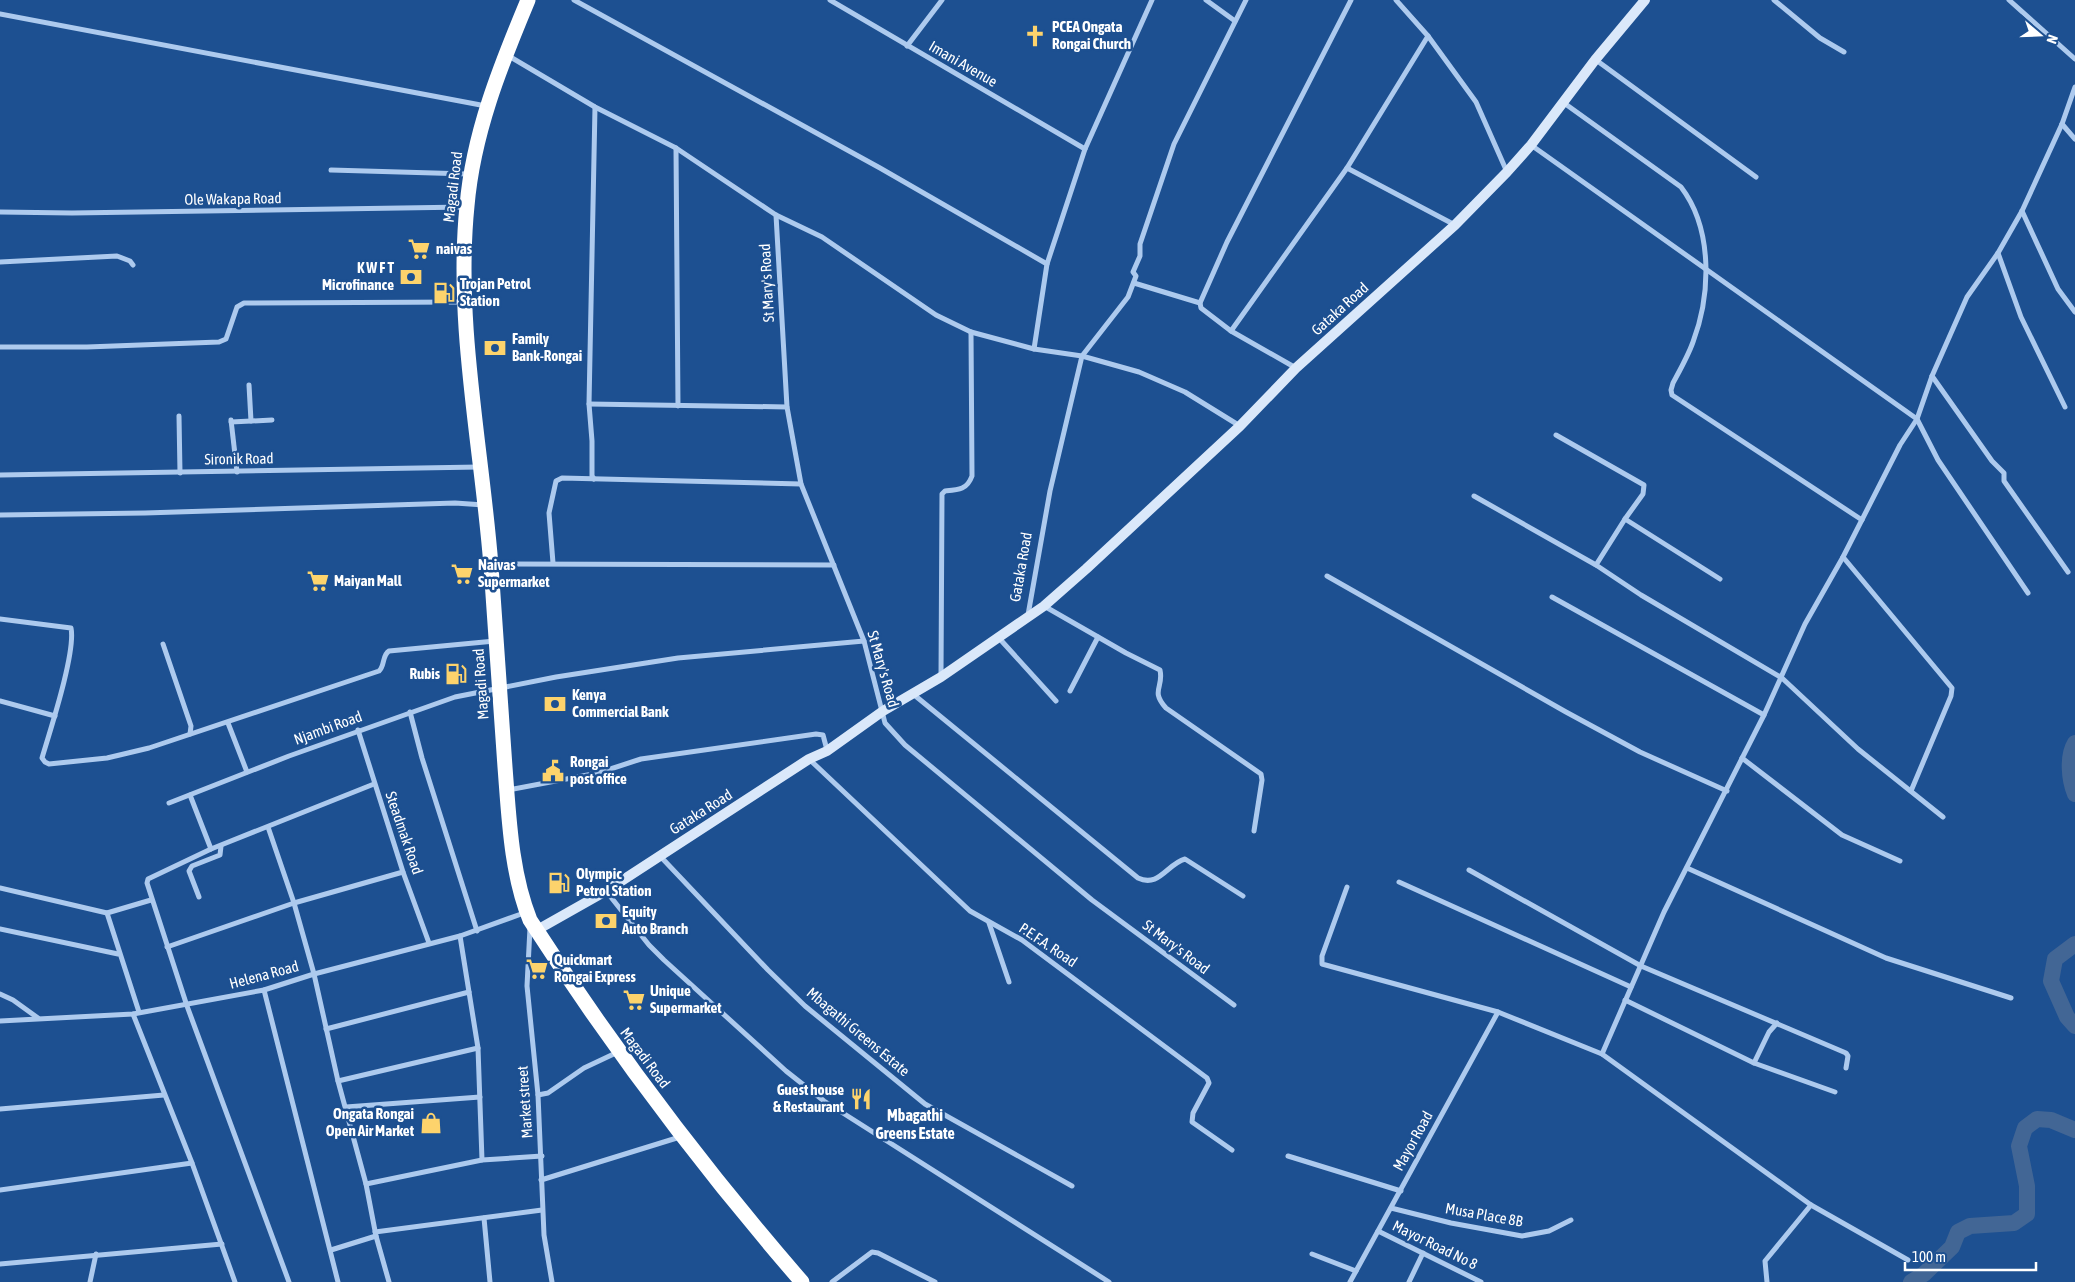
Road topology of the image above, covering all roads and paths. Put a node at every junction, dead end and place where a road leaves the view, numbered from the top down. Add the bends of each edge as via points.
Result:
1 (528, 0) edge
2 (574, 0) edge
3 (830, 0) edge
4 (942, 0) edge
5 (1152, 0) edge
6 (1206, 0) edge
7 (1246, 0) edge
8 (1351, 0) edge
9 (1396, 0) edge
10 (1646, 0) edge
11 (1774, 0) edge
12 (2009, 0) edge
13 (0, 14) edge
14 (1234, 21) junction
15 (1428, 36) junction
16 (907, 46) junction
17 (1844, 52) dead end
18 (506, 55) junction
19 (2075, 58) edge
20 (1595, 60) junction
21 (2075, 87) edge
22 (1564, 103) junction
23 (486, 106) junction
24 (595, 107) junction
25 (2062, 124) junction
26 (2075, 139) edge
27 (1531, 145) junction
28 (676, 148) junction
29 (1084, 149) junction
30 (1347, 168) junction
31 (331, 170) dead end
32 (1507, 172) junction
33 (471, 173) junction
34 (1756, 177) dead end
35 (466, 207) junction
36 (2022, 211) junction
37 (0, 212) edge
38 (776, 215) junction
39 (1455, 225) junction
40 (1998, 253) junction
41 (0, 262) edge
42 (1048, 264) junction
43 (133, 266) dead end
44 (1708, 271) junction
45 (1134, 283) junction
46 (465, 302) junction
47 (1200, 302) junction
48 (2075, 312) edge
49 (1231, 331) junction
50 (971, 332) junction
51 (0, 347) edge
52 (1034, 349) junction
53 (1082, 356) junction
54 (1296, 368) junction
55 (1932, 376) junction
56 (250, 385) dead end
57 (589, 404) junction
58 (678, 406) junction
59 (787, 407) junction
60 (2065, 407) dead end
61 (179, 416) dead end
62 (1917, 419) junction
63 (272, 420) dead end
64 (251, 421) junction
65 (1240, 426) junction
66 (1556, 435) dead end
67 (479, 467) junction
68 (237, 472) junction
69 (180, 473) junction
70 (0, 475) edge
71 (594, 479) junction
72 (800, 484) junction
73 (1474, 496) dead end
74 (484, 505) junction
75 (0, 515) edge
76 (1625, 519) junction
77 (1862, 520) junction
78 (1843, 557) junction
79 (553, 563) junction
80 (491, 564) junction
81 (834, 565) junction
82 (1596, 565) junction
83 (2068, 572) dead end
84 (1327, 576) dead end
85 (1720, 579) dead end
86 (2028, 593) dead end
87 (1552, 597) dead end
88 (1044, 606) junction
89 (1028, 616) junction
90 (0, 619) edge
91 (998, 637) junction
92 (1098, 637) junction
93 (496, 640) junction
94 (864, 641) junction
95 (163, 644) dead end
96 (940, 677) junction
97 (1782, 678) junction
98 (499, 688) junction
99 (1070, 691) dead end
100 (913, 694) junction
101 (0, 701) edge
102 (1056, 701) dead end
103 (883, 711) junction
104 (410, 712) junction
105 (55, 716) junction
106 (1764, 716) junction
107 (228, 723) junction
108 (358, 730) junction
109 (190, 734) junction
110 (827, 751) junction
111 (1742, 758) junction
112 (809, 759) junction
113 (246, 772) junction
114 (374, 784) junction
115 (507, 790) junction
116 (1911, 791) junction
117 (1727, 792) junction
118 (190, 795) junction
119 (169, 803) dead end
120 (1943, 817) dead end
121 (268, 827) junction
122 (1254, 831) dead end
123 (221, 846) junction
124 (211, 849) junction
125 (660, 856) junction
126 (1900, 860) dead end
127 (1687, 868) junction
128 (1469, 870) dead end
129 (403, 872) junction
130 (1399, 882) dead end
131 (1347, 887) dead end
132 (0, 888) edge
133 (606, 891) junction
134 (1243, 896) dead end
135 (199, 897) dead end
136 (151, 900) junction
137 (294, 903) junction
138 (107, 913) junction
139 (532, 921) junction
140 (989, 923) junction
141 (0, 929) edge
142 (477, 930) junction
143 (460, 936) junction
144 (429, 943) junction
145 (167, 947) junction
146 (118, 954) junction
147 (1640, 966) junction
148 (314, 974) junction
149 (1009, 982) dead end
150 (1631, 987) junction
151 (264, 990) junction
152 (469, 992) junction
153 (0, 994) edge
154 (2011, 998) dead end
155 (1624, 1000) junction
156 (1234, 1005) dead end
157 (187, 1006) junction
158 (1498, 1012) junction
159 (136, 1013) junction
160 (39, 1018) junction
161 (0, 1021) edge
162 (1777, 1023) junction
163 (326, 1029) junction
164 (478, 1048) junction
165 (618, 1052) junction
166 (1602, 1054) junction
167 (1754, 1063) junction
168 (1846, 1068) dead end
169 (338, 1081) junction
170 (1835, 1092) dead end
171 (164, 1095) junction
172 (538, 1095) junction
173 (480, 1097) junction
174 (346, 1107) junction
175 (0, 1109) edge
176 (683, 1136) junction
177 (1232, 1150) dead end
178 (542, 1156) junction
179 (1288, 1156) dead end
180 (482, 1160) junction
181 (192, 1163) junction
182 (541, 1180) junction
183 (366, 1184) junction
184 (1072, 1186) dead end
185 (0, 1190) edge
186 (1400, 1191) junction
187 (1811, 1205) junction
188 (1391, 1208) junction
189 (542, 1210) junction
190 (484, 1218) junction
191 (1571, 1220) dead end
192 (1378, 1231) junction
193 (375, 1234) junction
194 (222, 1244) junction
195 (331, 1250) junction
196 (96, 1254) junction
197 (1312, 1254) dead end
198 (1423, 1254) junction
199 (1908, 1260) dead end
200 (0, 1264) edge
201 (1356, 1271) junction
202 (90, 1282) edge
203 (235, 1282) edge
204 (289, 1282) edge
205 (338, 1282) edge
206 (389, 1282) edge
207 (490, 1282) edge
208 (552, 1282) edge
209 (802, 1282) edge
210 (832, 1282) edge
211 (935, 1282) edge
212 (1109, 1282) edge
213 (1350, 1282) edge
214 (1409, 1282) edge
215 (1481, 1282) edge
216 (1767, 1282) edge

1 - 18 highway, Magadi Road
2 - 42 street
3 - 16 street, Imani Avenue
4 - 16 street
5 - 29 street
6 - 14 street
7 - 14 street, Gataka Road
8 - 47 street via 1227,242
9 - 15 street
10 - 20 street, Gataka Road
11 - 17 street via 1820,38
12 - 19 street
13 - 23 street
14 - 45 street, Gataka Road via 1174,144 1140,244 1140,256 1133,272 1136,276
15 - 30 street
15 - 32 street via 1476,102
16 - 29 street, Imani Avenue
18 - 23 highway, Magadi Road
18 - 24 street
20 - 22 street, Gataka Road
20 - 34 street
21 - 25 street
22 - 27 street, Gataka Road
22 - 44 street via 1681,187 1691,200 1699,224
23 - 33 highway, Magadi Road
24 - 28 street
24 - 57 street
25 - 26 street
25 - 36 street
27 - 32 street, Gataka Road
27 - 44 street
28 - 38 street
28 - 58 street
29 - 42 street
30 - 39 street
30 - 49 street
31 - 33 street
32 - 39 street, Gataka Road
33 - 35 highway, Magadi Road
35 - 37 street, Ole Wakapa Road
35 - 46 highway, Magadi Road
36 - 40 street
36 - 48 street via 2058,289
38 - 50 street via 822,237 936,315
38 - 59 street, St Mary's Road
39 - 54 street, Gataka Road
40 - 55 street via 1967,297
40 - 60 street via 2021,317
41 - 43 street via 117,256 130,261
42 - 52 street
44 - 62 street
44 - 77 street via 1695,335 1671,390 1672,395
45 - 47 street
45 - 53 street, Gataka Road via 1128,296
46 - 51 street via 244,303 237,307 226,339 219,342
46 - 67 highway, Magadi Road
47 - 49 street via 1201,308
49 - 54 street
50 - 52 street
50 - 96 street via 972,476 969,484 961,490 944,491 942,494
52 - 53 street
53 - 65 street via 1139,372 1178,388
53 - 89 street, Gataka Road via 1050,491
54 - 65 street, Gataka Road
55 - 62 street
55 - 83 street via 2004,473 2004,481
56 - 64 street
57 - 58 street
57 - 71 street
58 - 59 street
59 - 72 street, St Mary's Road
61 - 69 street
62 - 77 street
62 - 86 street via 1938,460
63 - 64 street
64 - 68 street via 231,421
65 - 88 street, Gataka Road
66 - 76 street via 1644,485 1643,494
67 - 68 street, Sironik Road
67 - 74 highway, Magadi Road
68 - 69 street, Sironik Road
69 - 70 street, Sironik Road
71 - 72 street
71 - 79 street via 556,480 549,513
72 - 81 street, St Mary's Road
73 - 82 street
74 - 75 street via 455,503
74 - 80 highway, Magadi Road
76 - 82 street
76 - 85 street
77 - 78 street
78 - 97 street via 1805,624
78 - 116 street via 1952,688
79 - 80 street
79 - 81 street
80 - 93 highway, Magadi Road
81 - 94 street, St Mary's Road
82 - 97 street
84 - 117 street via 1640,752
87 - 106 street
88 - 89 street, Gataka Road
88 - 92 street
89 - 91 street, Gataka Road
90 - 105 street via 71,628 72,643
91 - 96 street, Gataka Road
91 - 102 street
92 - 99 street
92 - 122 street via 1160,670 1158,699 1166,708 1261,774
93 - 98 highway, Magadi Road
93 - 107 street via 389,651 379,671
94 - 98 street, Njambi Road via 678,658
94 - 103 street, St Mary's Road
95 - 109 street via 191,726
96 - 100 street, Gataka Road
97 - 106 street
97 - 116 street via 1858,749
98 - 104 street, Njambi Road
98 - 115 highway, Magadi Road
100 - 103 street, Gataka Road
100 - 134 street via 1138,878 1153,881 1185,859
101 - 105 street
103 - 110 street, Gataka Road
103 - 156 street, St Mary's Road via 885,723 905,745 1092,900
104 - 108 street, Njambi Road
104 - 142 street
105 - 109 street via 42,758 49,764 107,758
106 - 111 street
107 - 109 street
107 - 113 street
108 - 113 street, Njambi Road
108 - 114 street, Steadmak Road
110 - 112 street, Gataka Road
110 - 115 street via 823,735 816,734 641,759 598,773
111 - 117 street
111 - 126 street via 1842,835
112 - 125 street, Gataka Road
112 - 140 street, P.E.F.A. Road via 970,911
113 - 118 street, Njambi Road
114 - 121 street
114 - 129 street, Steadmak Road
115 - 139 highway, Magadi Road via 517,876
116 - 120 street
117 - 127 street
118 - 119 street, Njambi Road
118 - 124 street
121 - 123 street
121 - 137 street
123 - 124 street
123 - 135 street via 220,855 191,868
124 - 136 street via 147,881
125 - 133 street, Gataka Road
125 - 184 street, Mbagathi Greens Estate via 805,1006 925,1104
127 - 147 street
127 - 154 street via 1886,958
128 - 147 street
129 - 137 street
129 - 144 street, Steadmak Road
130 - 150 street
131 - 158 street via 1322,964
132 - 138 street
133 - 139 street, Gataka Road
133 - 212 street via 649,945 786,1071 824,1101
136 - 138 street
136 - 145 street
137 - 145 street
137 - 148 street
138 - 146 street
139 - 142 street, Helena Road
139 - 165 highway, Magadi Road
139 - 172 street, Market street via 527,986
140 - 149 street
140 - 177 street, P.E.F.A. Road via 1022,940 1207,1078 1209,1083 1192,1122
141 - 146 street
142 - 143 street, Helena Road
143 - 144 street, Helena Road
143 - 152 street
144 - 148 street, Helena Road
145 - 157 street
146 - 159 street
147 - 150 street
147 - 162 street
148 - 151 street, Helena Road
148 - 163 street
150 - 155 street
151 - 157 street, Helena Road
151 - 195 street
152 - 163 street
152 - 164 street
153 - 160 street
155 - 166 street
155 - 167 street
157 - 159 street, Helena Road
157 - 204 street
158 - 166 street
158 - 186 street, Mayor Road
159 - 160 street, Helena Road
159 - 171 street
160 - 161 street, Helena Road
162 - 167 street
162 - 168 street via 1846,1052
163 - 169 street
164 - 169 street
164 - 173 street
165 - 172 street via 584,1068 548,1093
165 - 176 highway, Magadi Road
166 - 187 street
167 - 170 street
169 - 174 street
171 - 175 street
171 - 181 street
172 - 178 street, Market street
173 - 174 street
173 - 180 street
174 - 183 street
176 - 182 street
176 - 209 highway, Magadi Road
178 - 180 street
178 - 182 street, Market street
179 - 186 street
180 - 183 street
181 - 185 street
181 - 194 street
182 - 189 street, Market street
183 - 193 street
186 - 188 street, Mayor Road
187 - 199 street
187 - 216 street via 1765,1261
188 - 191 street, Musa Place 8B via 1522,1236 1549,1231
188 - 192 street, Mayor Road
189 - 190 street
189 - 208 street, Market street
190 - 193 street
190 - 207 street
192 - 198 street, Mayor Road No 8
192 - 201 street, Mayor Road
193 - 195 street
193 - 206 street
194 - 196 street
194 - 203 street
195 - 205 street
196 - 200 street
196 - 202 street
197 - 201 street
198 - 214 street
198 - 215 street, Mayor Road No 8
201 - 213 street, Mayor Road
210 - 211 street via 872,1252

